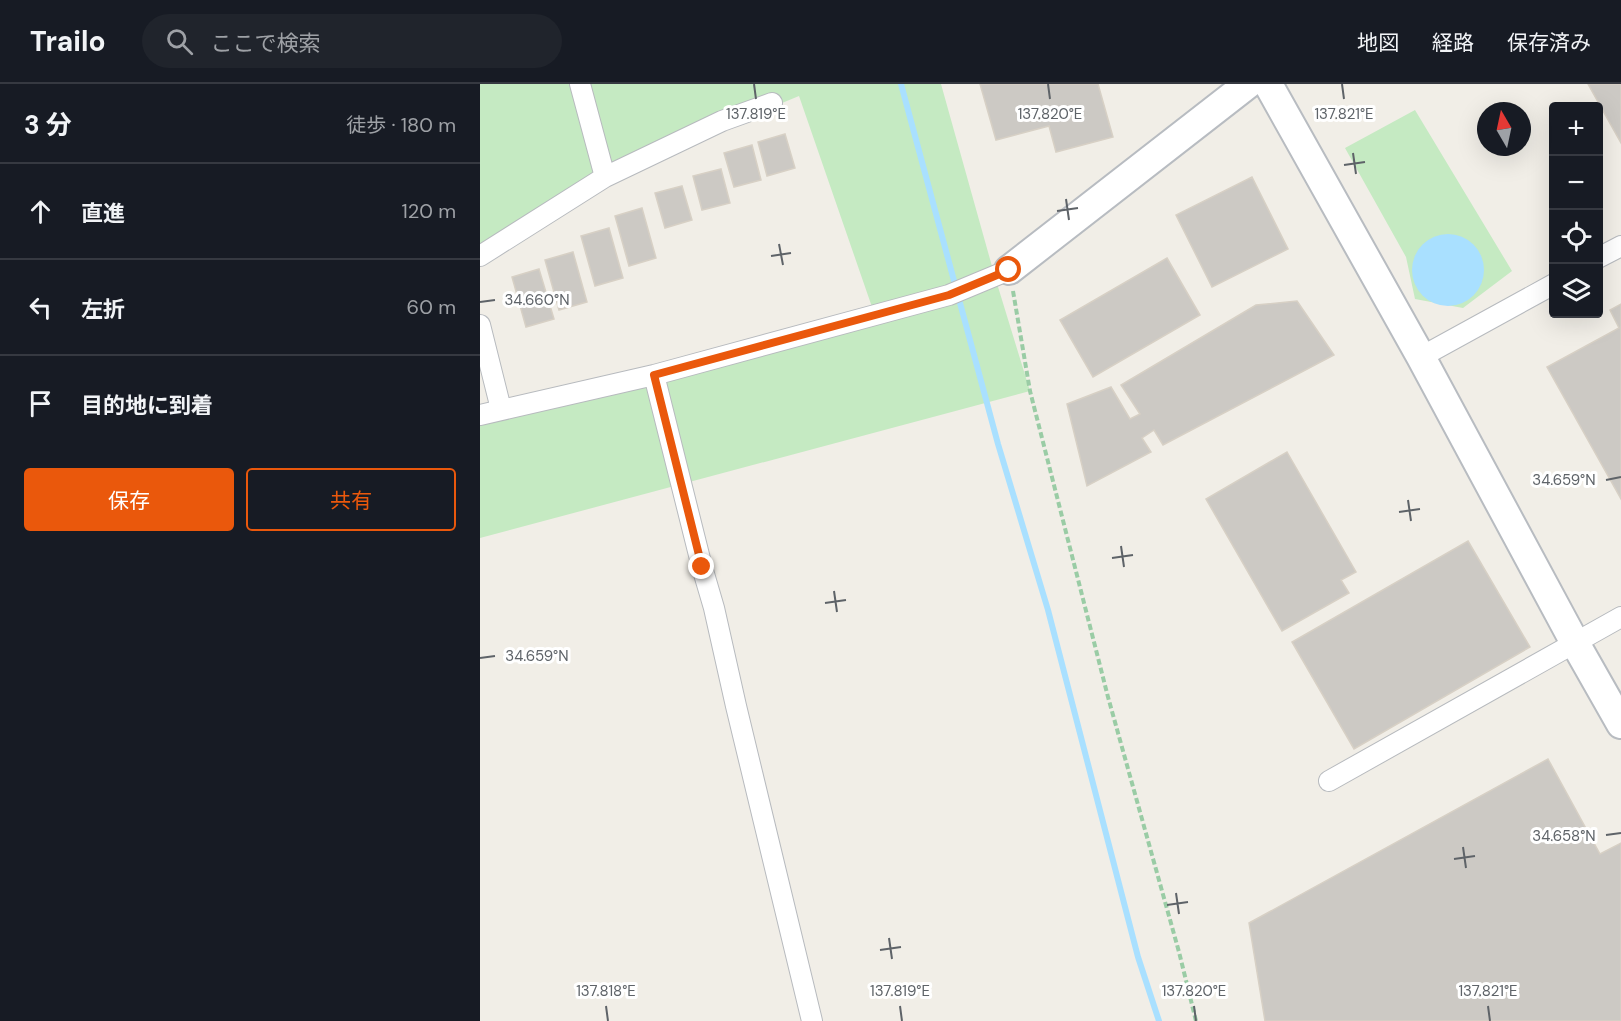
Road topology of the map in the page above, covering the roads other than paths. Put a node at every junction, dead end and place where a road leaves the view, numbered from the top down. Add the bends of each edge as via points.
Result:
1 (580, 84) edge
2 (1248, 84) edge
3 (1268, 84) edge
4 (772, 103) dead end
5 (605, 177) junction
6 (1621, 246) edge
7 (480, 256) edge
8 (1603, 256) edge
9 (1009, 270) joint
10 (1549, 287) edge
11 (480, 325) edge
12 (1421, 357) junction
13 (654, 375) junction
14 (501, 409) junction
15 (480, 415) edge
16 (1621, 617) edge
17 (1575, 643) junction
18 (1621, 724) edge
19 (1329, 781) dead end
20 (812, 1021) edge

1 - 5 street
2 - 9 street
3 - 12 street
4 - 5 street via 722,121
5 - 7 street
6 - 8 street
9 - 13 street via 949,295
10 - 12 street
11 - 14 street
12 - 17 street
13 - 14 street
13 - 20 street
14 - 15 street
16 - 17 street
17 - 18 street
17 - 19 street

